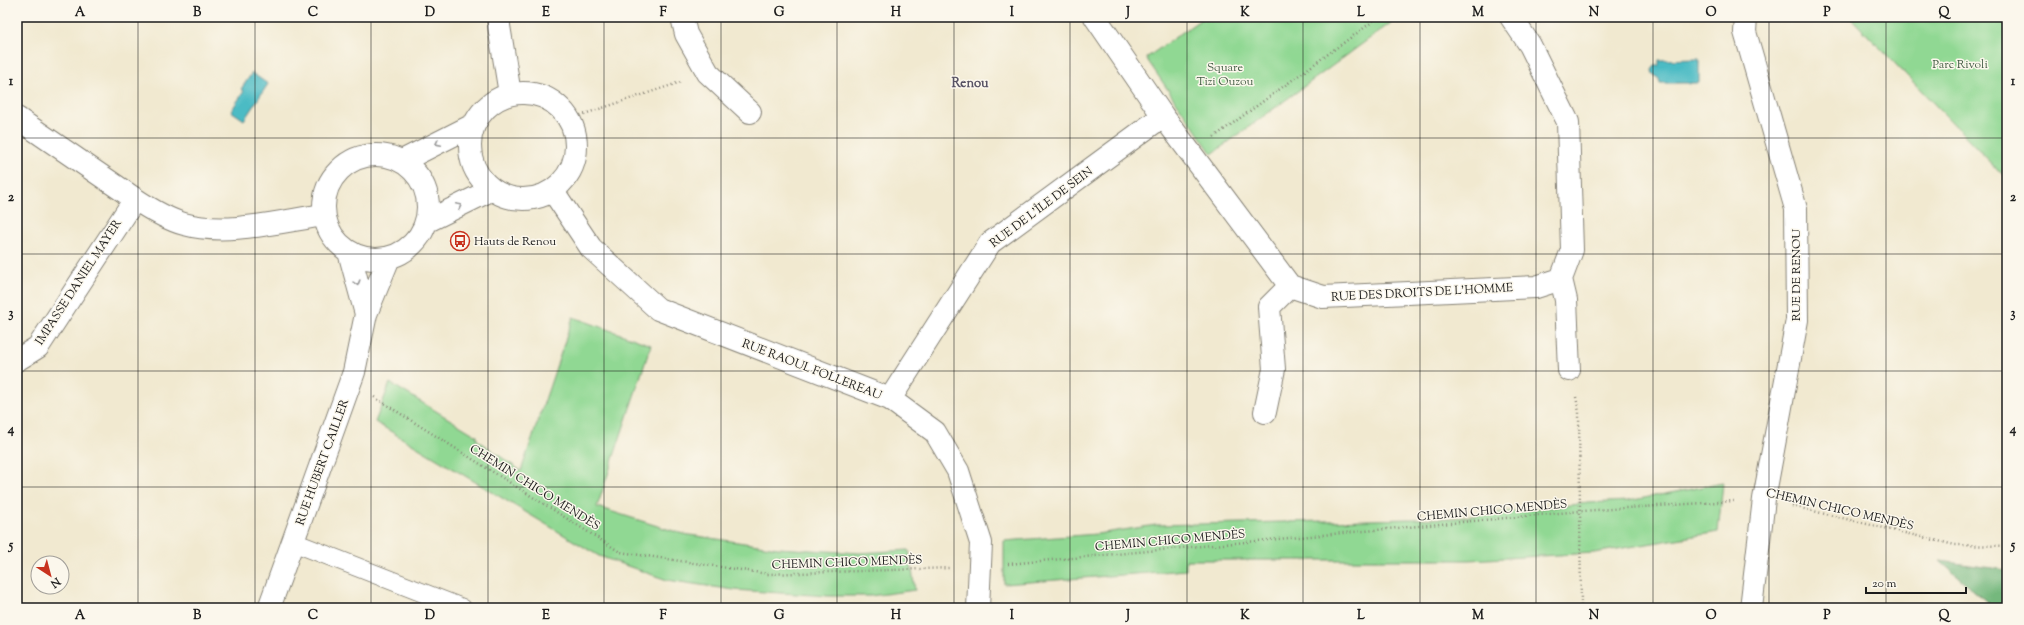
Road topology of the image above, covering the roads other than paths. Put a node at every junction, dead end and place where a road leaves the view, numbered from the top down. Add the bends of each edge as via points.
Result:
1 (499, 17) edge
2 (682, 17) edge
3 (1095, 17) edge
4 (1511, 17) edge
5 (1746, 17) edge
6 (510, 94) junction
7 (750, 112) dead end
8 (1163, 116) junction
9 (17, 118) edge
10 (473, 125) junction
11 (402, 161) junction
12 (491, 190) junction
13 (553, 191) junction
14 (135, 199) junction
15 (324, 215) junction
16 (426, 222) junction
17 (349, 252) junction
18 (389, 258) junction
19 (1561, 279) junction
20 (1290, 286) junction
21 (366, 314) junction
22 (17, 360) edge
23 (1569, 370) road end
24 (890, 399) junction
25 (1265, 412) dead end
26 (293, 542) junction
27 (269, 608) edge
28 (462, 608) edge
29 (978, 608) edge
30 (1751, 608) edge

1 - 6 street
2 - 7 street via 686,34 708,73
3 - 8 street
4 - 19 street via 1530,45 1568,122 1572,250
5 - 30 street, RUE DE RENOU via 1745,32 1796,209 1797,320 1764,499
6 - 10 street via 495,100 482,111
6 - 13 street via 527,92 544,96 558,105 570,119 575,134 573,166 565,180
8 - 20 street
8 - 24 street, RUE DE L'ÎLE DE SEIN via 990,243
9 - 14 street
10 -> 11 street
10 - 12 street via 469,143 471,161 479,177
11 - 15 street via 375,155 353,160 329,183 324,199
11 - 16 street via 416,173 425,187 429,205
12 - 13 street via 506,197 522,200 538,198
16 -> 12 street
13 - 24 street, RUE RAOUL FOLLEREAU via 591,248 658,309
14 - 15 street via 184,224 223,229
14 - 22 street, IMPASSE DANIEL MAYER via 38,347
15 - 17 street via 328,230
16 - 18 street via 418,238 405,251
17 - 18 street via 361,258
17 -> 21 street, RUE HUBERT CAILLER
18 - 21 street, RUE HUBERT CAILLER
19 - 20 street, RUE DES DROITS DE L'HOMME via 1536,287 1324,297
19 - 23 street via 1566,300
20 - 25 street via 1269,307 1274,369
21 - 26 street, RUE HUBERT CAILLER via 354,372
24 - 29 street, RUE RAOUL FOLLEREAU via 935,432 958,471 981,544
26 - 27 street, RUE HUBERT CAILLER
26 - 28 lane

